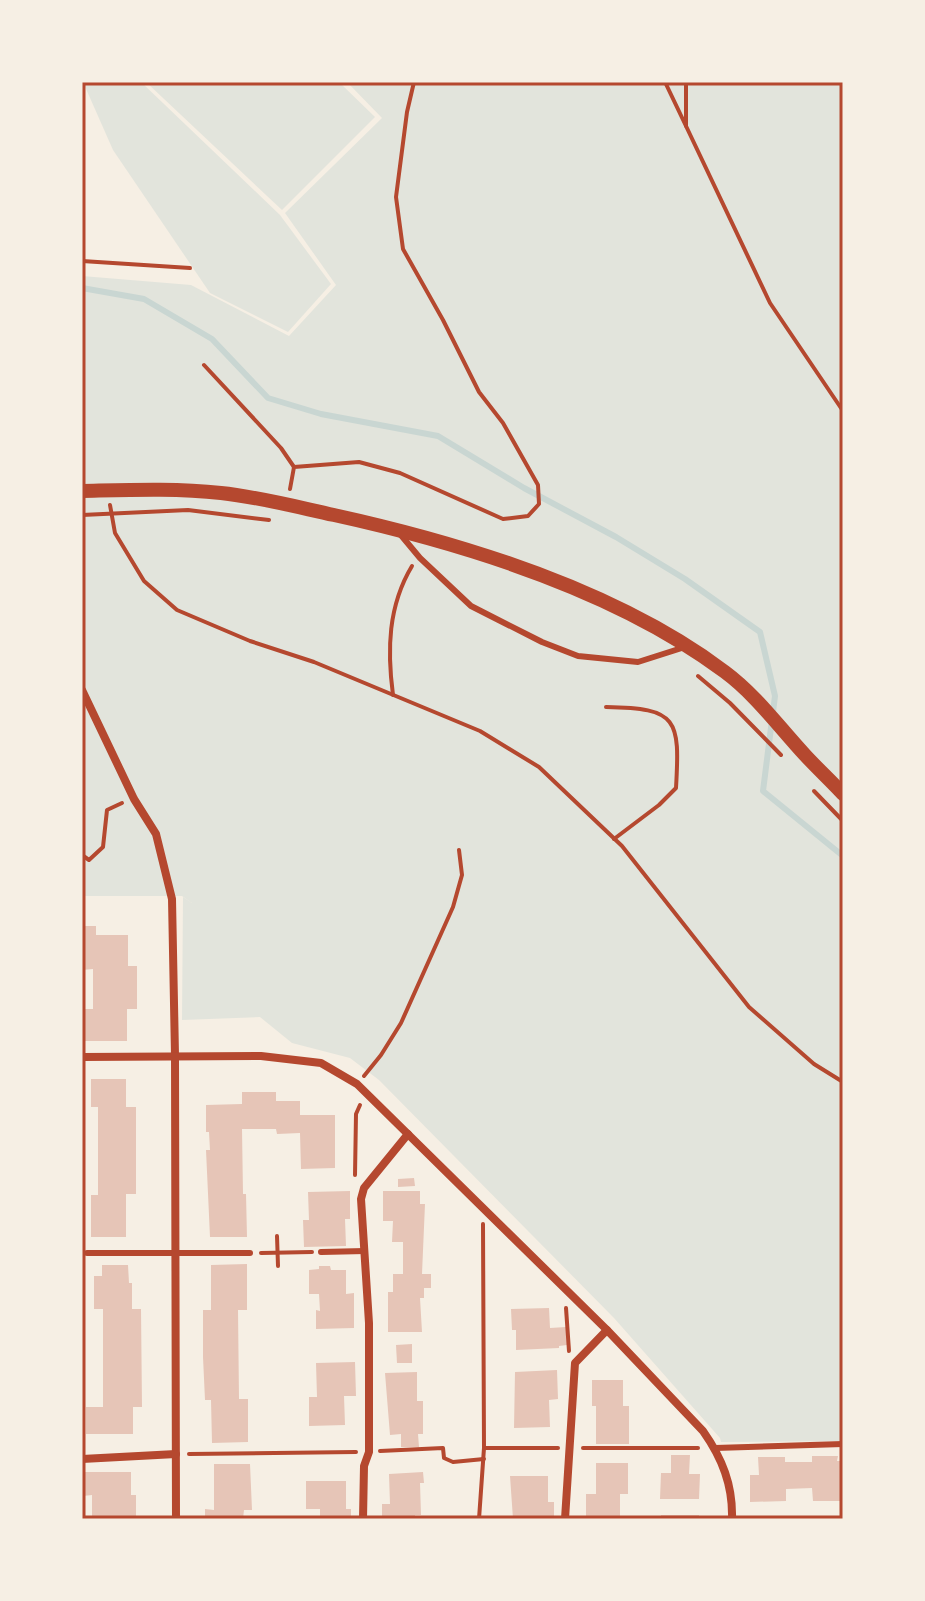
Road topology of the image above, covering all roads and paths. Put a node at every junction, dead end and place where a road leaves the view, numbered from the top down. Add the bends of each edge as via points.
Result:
1 (414, 82) edge
2 (665, 82) edge
3 (686, 82) edge
4 (686, 126) junction
5 (82, 261) edge
6 (190, 268) dead end
7 (204, 365) dead end
8 (843, 411) edge
9 (294, 467) junction
10 (82, 491) edge
11 (287, 504) junction
12 (110, 514) junction
13 (82, 515) edge
14 (270, 520) dead end
15 (395, 528) junction
16 (420, 558) junction
17 (688, 647) junction
18 (691, 670) dead end
19 (82, 690) edge
20 (393, 695) junction
21 (606, 707) dead end
22 (786, 761) dead end
23 (843, 794) edge
24 (134, 799) junction
25 (614, 839) junction
26 (459, 850) dead end
27 (82, 855) edge
28 (175, 1055) junction
29 (82, 1057) edge
30 (843, 1082) edge
31 (357, 1084) junction
32 (365, 1091) junction
33 (408, 1134) junction
34 (355, 1161) dead end
35 (482, 1206) junction
36 (277, 1236) dead end
37 (365, 1251) junction
38 (278, 1252) junction
39 (317, 1252) joint
40 (87, 1253) dead end
41 (175, 1253) junction
42 (250, 1253) joint
43 (278, 1266) dead end
44 (567, 1290) junction
45 (607, 1330) junction
46 (575, 1363) junction
47 (843, 1444) edge
48 (683, 1447) dead end
49 (484, 1448) junction
50 (569, 1448) junction
51 (594, 1448) dead end
52 (715, 1448) junction
53 (400, 1450) dead end
54 (369, 1452) junction
55 (176, 1454) junction
56 (82, 1459) edge
57 (484, 1459) junction
58 (176, 1519) edge
59 (363, 1519) edge
60 (479, 1519) edge
61 (565, 1519) edge
62 (732, 1519) edge

1 - 9 path via 396,197 403,249 479,392 503,423 537,486 539,504 528,516 503,519 400,473 359,462
2 - 4 path
3 - 4 path
4 - 8 path via 770,303
5 - 6 path
7 - 9 path
9 - 11 path
10 - 11 street via 182,490
11 - 15 street
12 - 13 path
12 - 14 path via 188,510
12 - 20 path via 115,533 144,581 177,610
15 - 16 lane
15 - 17 street via 553,580
16 - 17 lane via 471,606 578,656 638,662
16 - 20 path via 394,604 389,667
17 - 23 street via 727,673 764,708
18 - 22 path
19 - 24 street
20 - 25 path via 480,731 539,767
21 - 25 path via 647,709 668,719 675,729 676,788
24 - 27 path via 107,810 103,847 89,860
24 - 28 street via 156,834 172,899
25 - 30 path via 749,1007 814,1064
26 - 31 path via 462,875 453,907 401,1023
28 - 29 street
28 - 31 street via 321,1063
28 - 41 street
31 - 32 street
32 - 33 street
32 - 34 path via 356,1114
33 - 35 street
33 - 37 street via 364,1188
35 - 44 street
35 - 49 path
36 - 38 path
37 - 39 lane
37 - 54 street
38 - 39 path
38 - 42 path
38 - 43 path
40 - 41 lane
41 - 42 lane
41 - 55 street
44 - 45 street
44 - 46 path via 568,1349
45 - 46 street
45 - 52 street
46 - 50 street
47 - 52 lane
48 - 51 path
49 - 50 path
49 - 57 path
50 - 61 street
52 - 62 street via 729,1480
53 - 57 path via 443,1448 444,1458 453,1462
54 - 55 path
54 - 59 street
55 - 56 street
55 - 58 street
57 - 60 path

